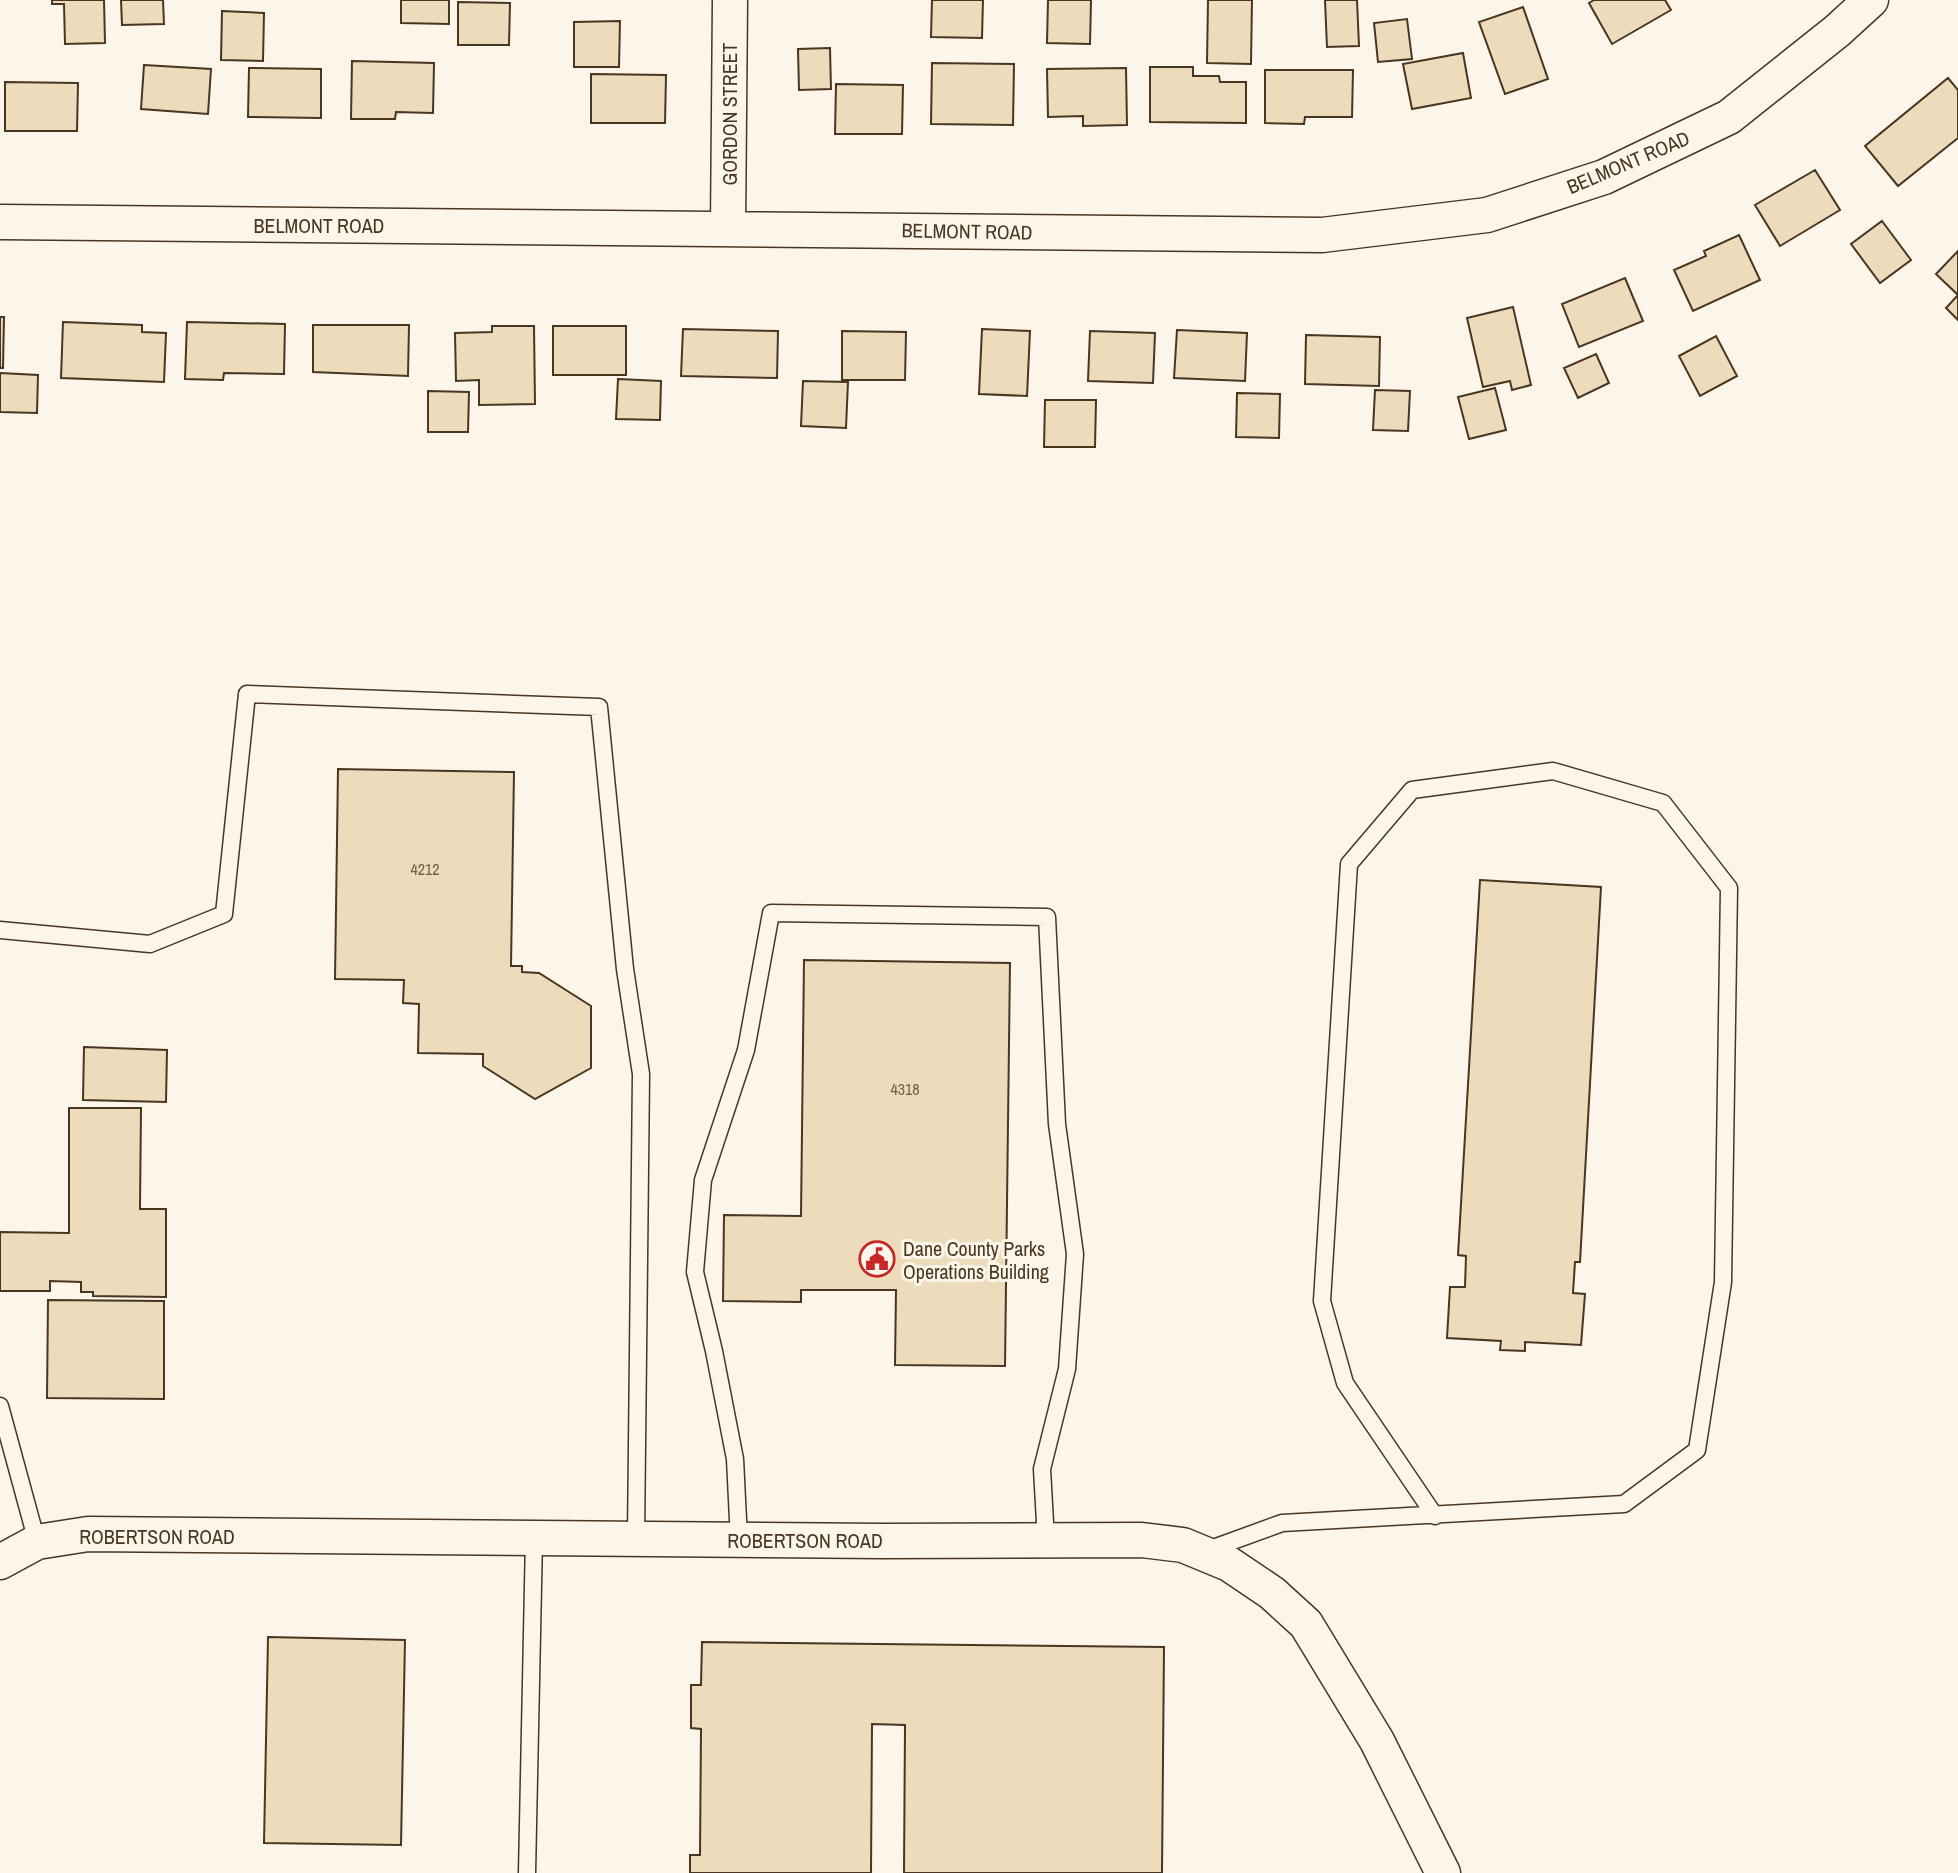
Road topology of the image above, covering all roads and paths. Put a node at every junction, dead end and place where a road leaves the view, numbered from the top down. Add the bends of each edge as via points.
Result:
1 (730, 0) edge
2 (1871, 0) edge
3 (0, 222) edge
4 (728, 228) junction
5 (0, 930) edge
6 (0, 1406) edge
7 (1435, 1516) junction
8 (534, 1538) junction
9 (636, 1539) junction
10 (739, 1540) junction
11 (1046, 1540) junction
12 (37, 1542) junction
13 (1203, 1551) junction
14 (0, 1562) edge
15 (527, 1873) edge
16 (1443, 1873) edge

1 - 4 street, GORDON STREET
2 - 4 street, BELMONT ROAD via 1729,117 1604,177 1487,215 1322,235
3 - 4 street, BELMONT ROAD
5 - 9 lane via 150,944 224,914 247,694 599,707 641,1074
6 - 12 lane
7 - 7 lane via 1624,1504 1697,1450 1723,1282 1729,888 1663,803 1553,771 1412,790 1349,864 1322,1301 1345,1383
7 - 13 lane via 1282,1523
8 - 9 street, ROBERTSON ROAD
8 - 12 street, ROBERTSON ROAD via 88,1534
8 - 15 lane
9 - 10 street, ROBERTSON ROAD
10 - 11 street, ROBERTSON ROAD
10 - 11 lane via 735,1459 695,1272 703,1180 746,1050 771,913 1047,917 1057,1124 1075,1254 1067,1369 1042,1469
11 - 13 street, ROBERTSON ROAD via 1142,1540
12 - 14 street, ROBERTSON ROAD
13 - 16 street, ROBERTSON ROAD via 1272,1593 1312,1631 1377,1741

